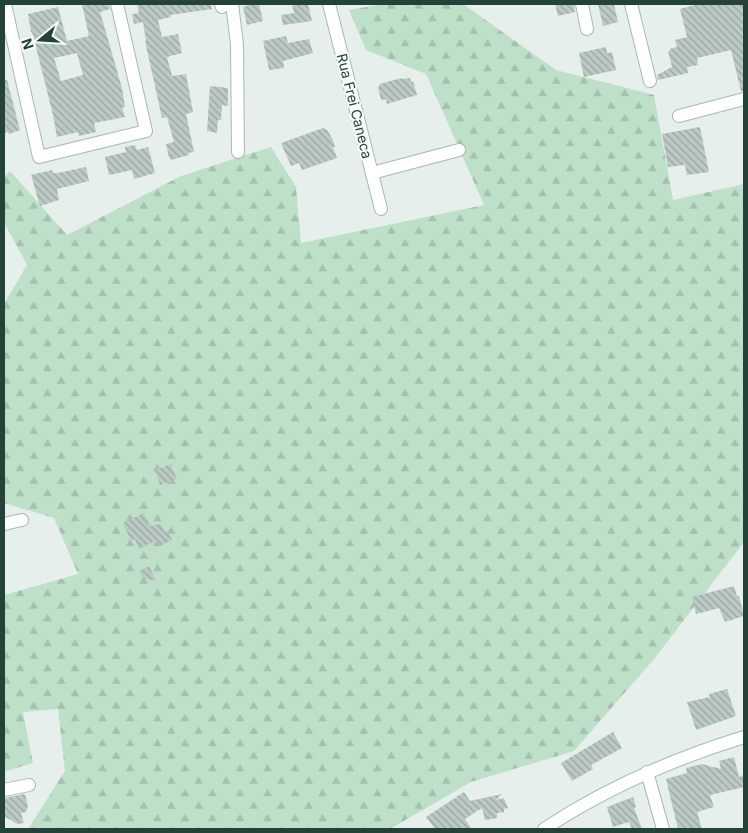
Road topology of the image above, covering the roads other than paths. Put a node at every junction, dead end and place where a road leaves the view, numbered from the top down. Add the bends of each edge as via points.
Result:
1 (4, 4) edge
2 (117, 4) edge
3 (329, 4) edge
4 (582, 4) edge
5 (631, 4) edge
6 (225, 5) edge
7 (587, 29) dead end
8 (650, 81) dead end
9 (744, 99) edge
10 (679, 116) dead end
11 (458, 150) dead end
12 (238, 152) dead end
13 (372, 173) junction
14 (380, 209) dead end
15 (22, 520) dead end
16 (4, 524) edge
17 (744, 737) edge
18 (647, 772) junction
19 (28, 785) dead end
20 (4, 790) edge
21 (544, 829) edge
22 (663, 829) edge

1 - 2 street via 39,157 146,131
3 - 13 street, Rua Frei Caneca
4 - 7 street
5 - 8 street
6 - 12 street via 236,44
9 - 10 street
11 - 13 street
13 - 14 street, Rua Frei Caneca
15 - 16 street
17 - 18 street
18 - 21 street
18 - 22 street
19 - 20 street

